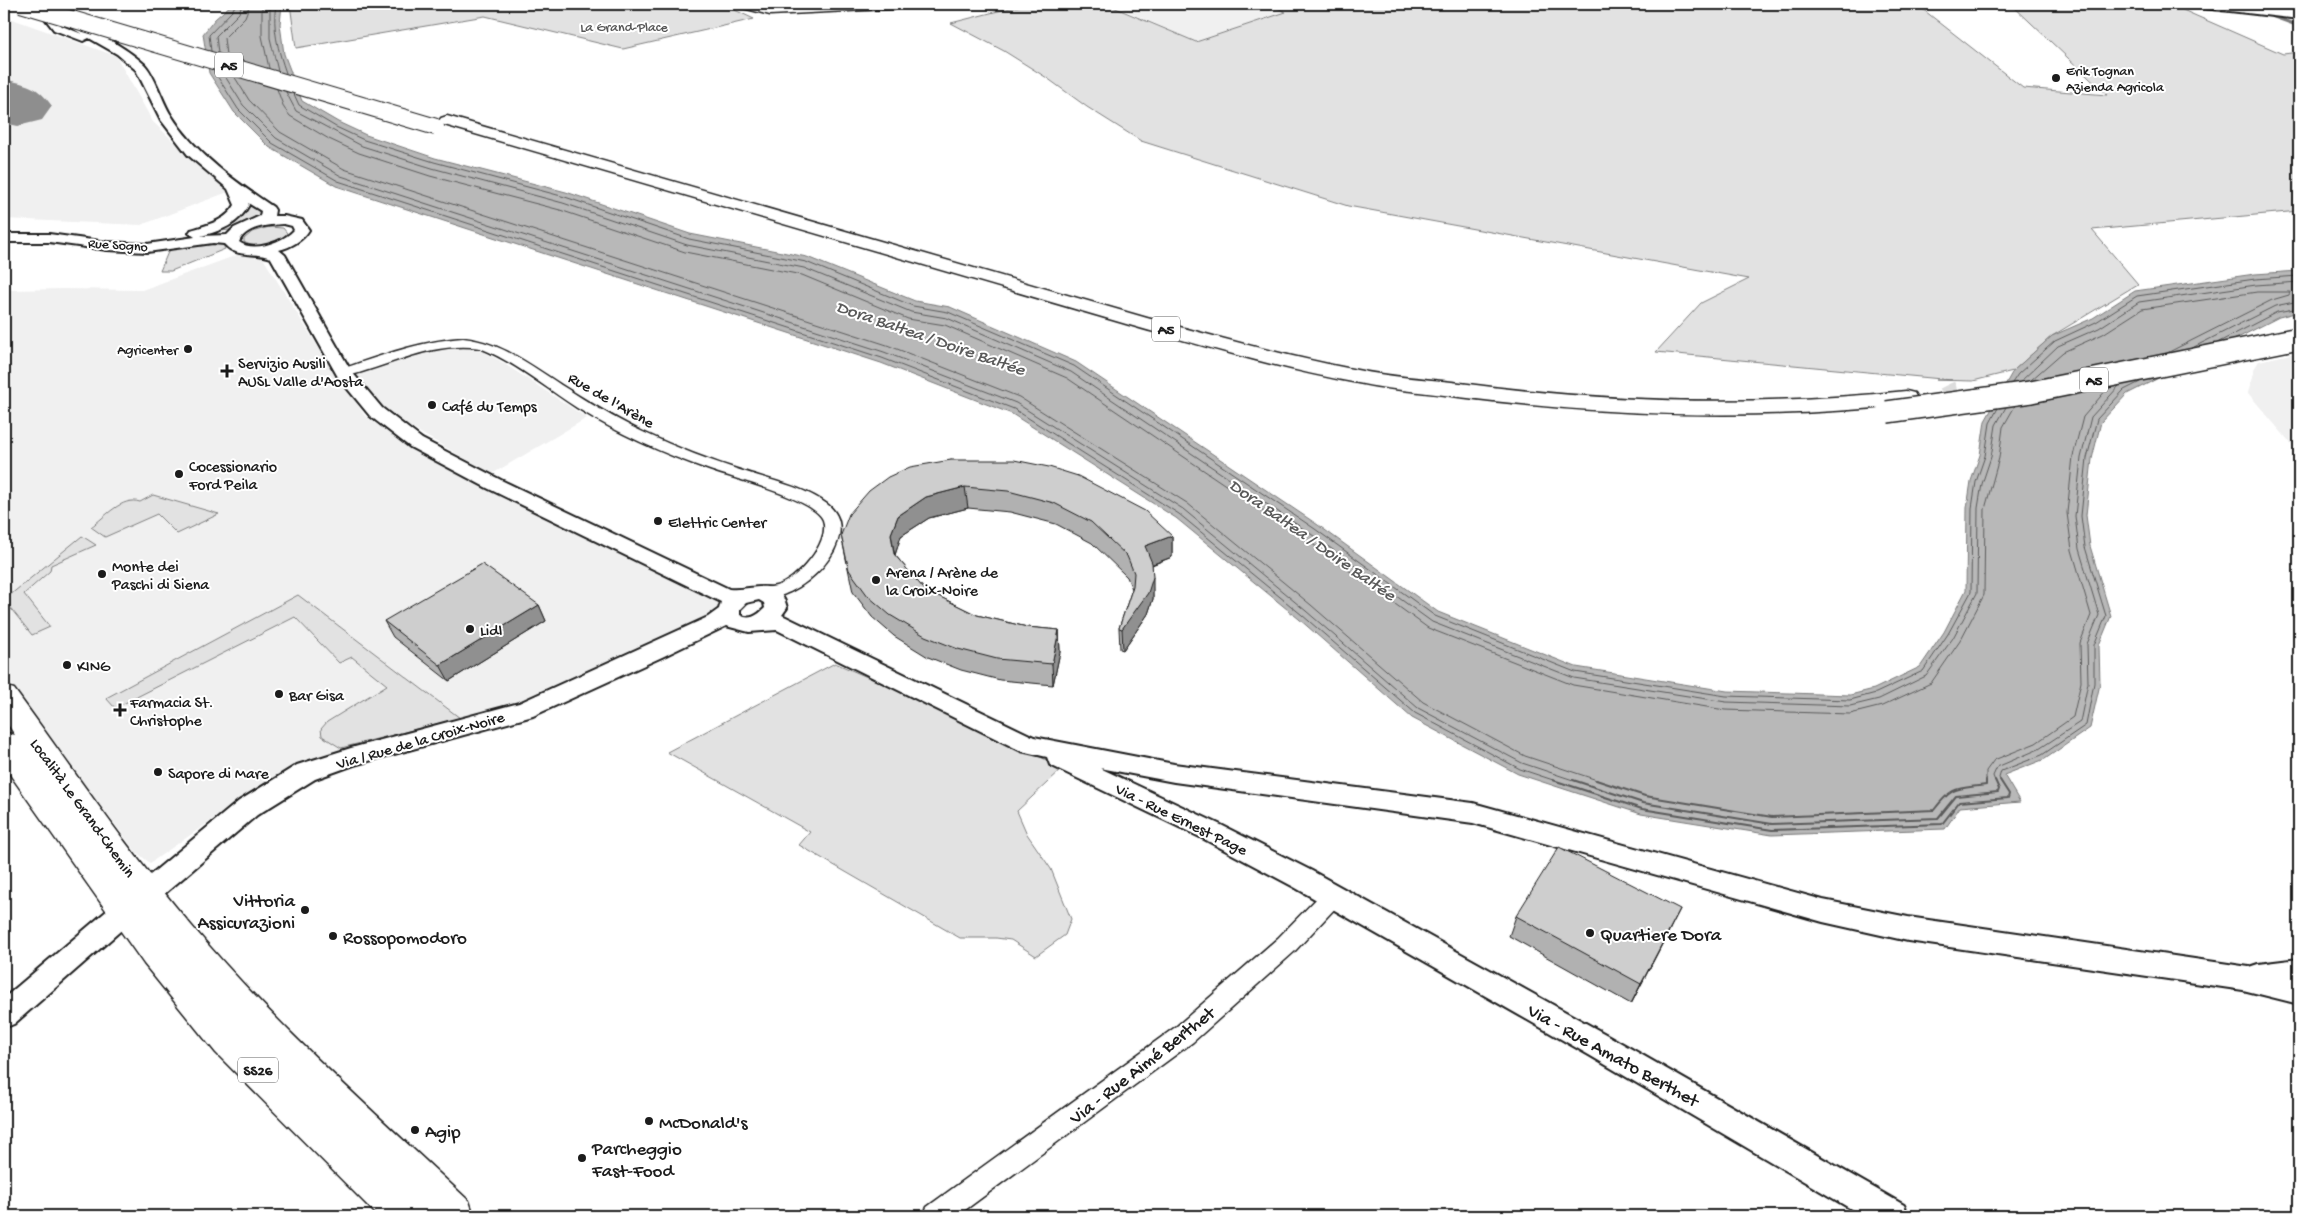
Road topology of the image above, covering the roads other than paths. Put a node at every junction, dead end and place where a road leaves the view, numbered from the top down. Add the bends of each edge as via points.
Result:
1 (21, 4) edge
2 (48, 4) edge
3 (52, 4) edge
4 (73, 4) edge
5 (738, 4) edge
6 (928, 4) edge
7 (2204, 4) edge
8 (2262, 4) edge
9 (2279, 12) junction
10 (2299, 15) edge
11 (112, 46) junction
12 (441, 124) junction
13 (221, 176) junction
14 (234, 187) junction
15 (291, 221) junction
16 (252, 226) junction
17 (4, 238) edge
18 (78, 240) junction
19 (232, 240) junction
20 (281, 249) junction
21 (2299, 326) edge
22 (2299, 338) edge
23 (344, 373) junction
24 (769, 605) junction
25 (726, 612) junction
26 (4, 696) edge
27 (4, 743) edge
28 (1029, 745) junction
29 (1333, 896) junction
30 (136, 902) junction
31 (2299, 971) edge
32 (2243, 978) junction
33 (2299, 992) edge
34 (4, 1015) edge
35 (407, 1216) edge
36 (454, 1216) edge
37 (936, 1216) edge
38 (1893, 1216) edge

1 - 12 main road, A5, bridge
2 - 12 main road, A5
3 - 11 street via 48,16 58,29
4 - 11 street via 68,15 71,23
5 - 6 street via 770,12
7 - 9 main road
8 - 9 street
9 - 10 main road
11 - 13 street via 141,68 165,117 193,152
12 - 21 main road, A5 via 1255,354 1359,377 1537,400 1744,409 1848,404 2072,372
12 - 22 main road, A5, bridge via 1128,333 1257,366 1375,390 1556,417 1734,420 1887,412 2031,392
13 - 14 street
13 - 15 street via 280,210
14 - 16 street via 268,210 267,218
14 - 18 street via 242,205 239,212 212,229 162,238
15 - 16 street, Rue Sogno
15 - 20 street via 298,223 302,230
16 - 18 street, Rue Sogno via 160,242
16 - 19 street
17 - 18 street, Rue Sogno
18 - 19 street, Rue Sogno via 107,246 147,248 213,239
19 - 20 street via 233,245 240,249
20 - 23 street
23 - 24 street, Rue de l'Arène via 445,343 482,345 623,428 715,467 799,496 824,510 830,518 832,528 828,545 816,566
23 - 25 street via 376,412 422,447
24 - 25 street, Via / Rue de la Croix-Noire via 739,598
24 - 25 street via 748,625
24 - 28 street
25 - 30 street, Via / Rue de la Croix-Noire via 526,710 306,772 248,808
26 - 30 main road, Località Le Grand-Chemin / SS26 via 86,812
27 - 30 main road, Località Le Grand-Chemin / SS26
28 - 29 street, Via - Rue Ernest Page via 1148,801
28 - 32 street via 1174,773 1473,814 1823,911 1908,929
29 - 37 street, Via - Rue Aimé Berthet via 1286,945 1185,1034
29 - 38 street, Via - Rue Amato Berthet via 1667,1082
30 - 34 street, Via / Rue de la Croix-Noire
30 - 35 main road, SS26 via 156,953 228,1041
30 - 36 main road via 178,935 290,1058
31 - 32 street
32 - 33 street

